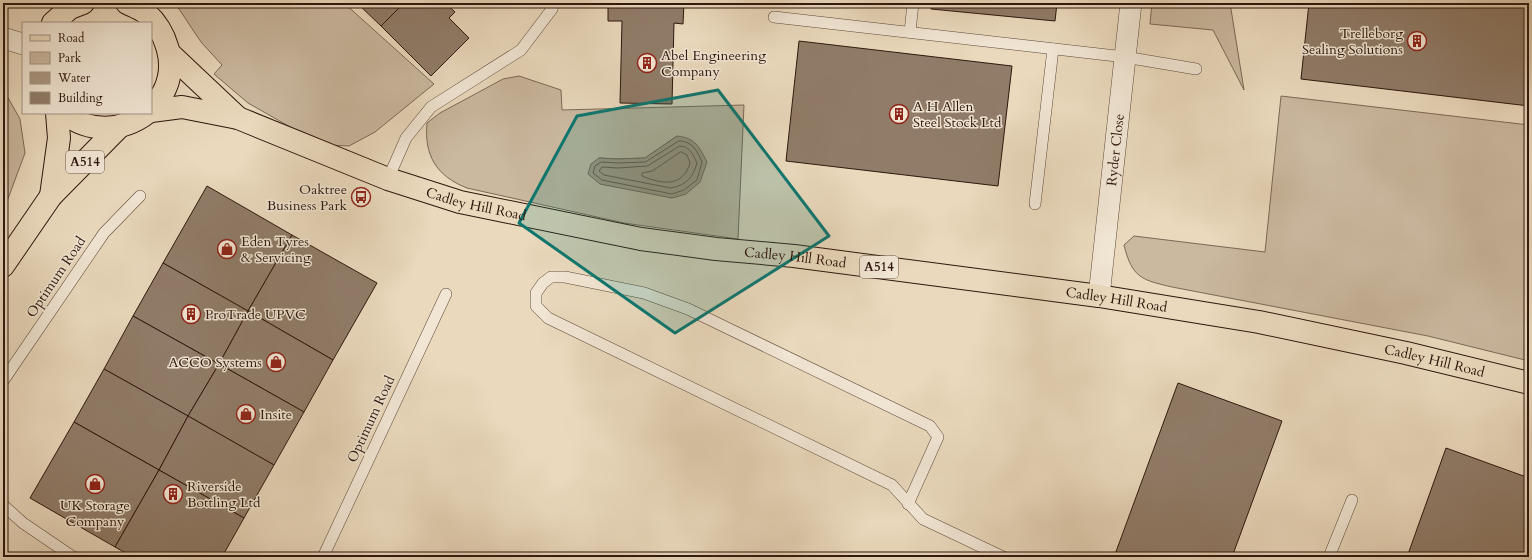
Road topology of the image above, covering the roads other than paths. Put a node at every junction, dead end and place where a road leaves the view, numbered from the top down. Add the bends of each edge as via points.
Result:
1 (83, 3) edge
2 (127, 3) edge
3 (553, 3) edge
4 (913, 3) edge
5 (1131, 3) edge
6 (774, 17) dead end
7 (55, 22) edge
8 (910, 32) junction
9 (3, 38) edge
10 (22, 44) edge
11 (1053, 49) junction
12 (169, 53) junction
13 (1125, 57) junction
14 (1196, 69) dead end
15 (152, 108) edge
16 (152, 110) edge
17 (57, 114) edge
18 (65, 114) edge
19 (146, 114) edge
20 (238, 118) junction
21 (119, 127) junction
22 (388, 179) junction
23 (51, 196) junction
24 (140, 196) dead end
25 (1035, 204) dead end
26 (3, 266) edge
27 (446, 294) dead end
28 (1099, 296) junction
29 (3, 381) edge
30 (1529, 384) edge
31 (1352, 500) dead end
32 (908, 504) junction
33 (3, 505) edge
34 (73, 557) edge
35 (323, 557) edge
36 (1003, 557) edge
37 (1330, 557) edge

1 - 7 main road via 70,8
2 - 12 main road, A514 via 145,12 158,26
3 - 22 lane via 552,9 521,50 431,106 406,138
4 - 8 lane
5 - 13 street, Ryder Close
6 - 8 lane
8 - 11 lane
9 - 10 street
11 - 13 lane
11 - 25 lane
12 - 15 main road, A514 via 170,75 165,89
12 - 20 main road, Cadley Hill Road / A514
13 - 14 lane
13 - 28 street, Ryder Close
16 - 20 main road, Cadley Hill Road / A514 via 182,107
17 - 23 main road, A514 via 59,138
18 - 21 main road, A514 via 74,121 93,128
19 - 21 main road, A514 via 137,121
20 - 22 main road, Cadley Hill Road / A514
21 - 23 main road, A514
22 - 28 main road, Cadley Hill Road / A514 via 460,202 641,239 794,256
23 - 26 main road, A514
24 - 29 lane, Optimum Road via 104,233
27 - 35 lane, Optimum Road
28 - 30 main road, Cadley Hill Road / A514 via 1260,322 1406,353
31 - 37 lane
32 - 32 lane via 892,485 548,318 536,306 536,293 551,277 565,277 644,293 688,309 930,426 938,437
32 - 36 lane via 923,519
33 - 34 lane

